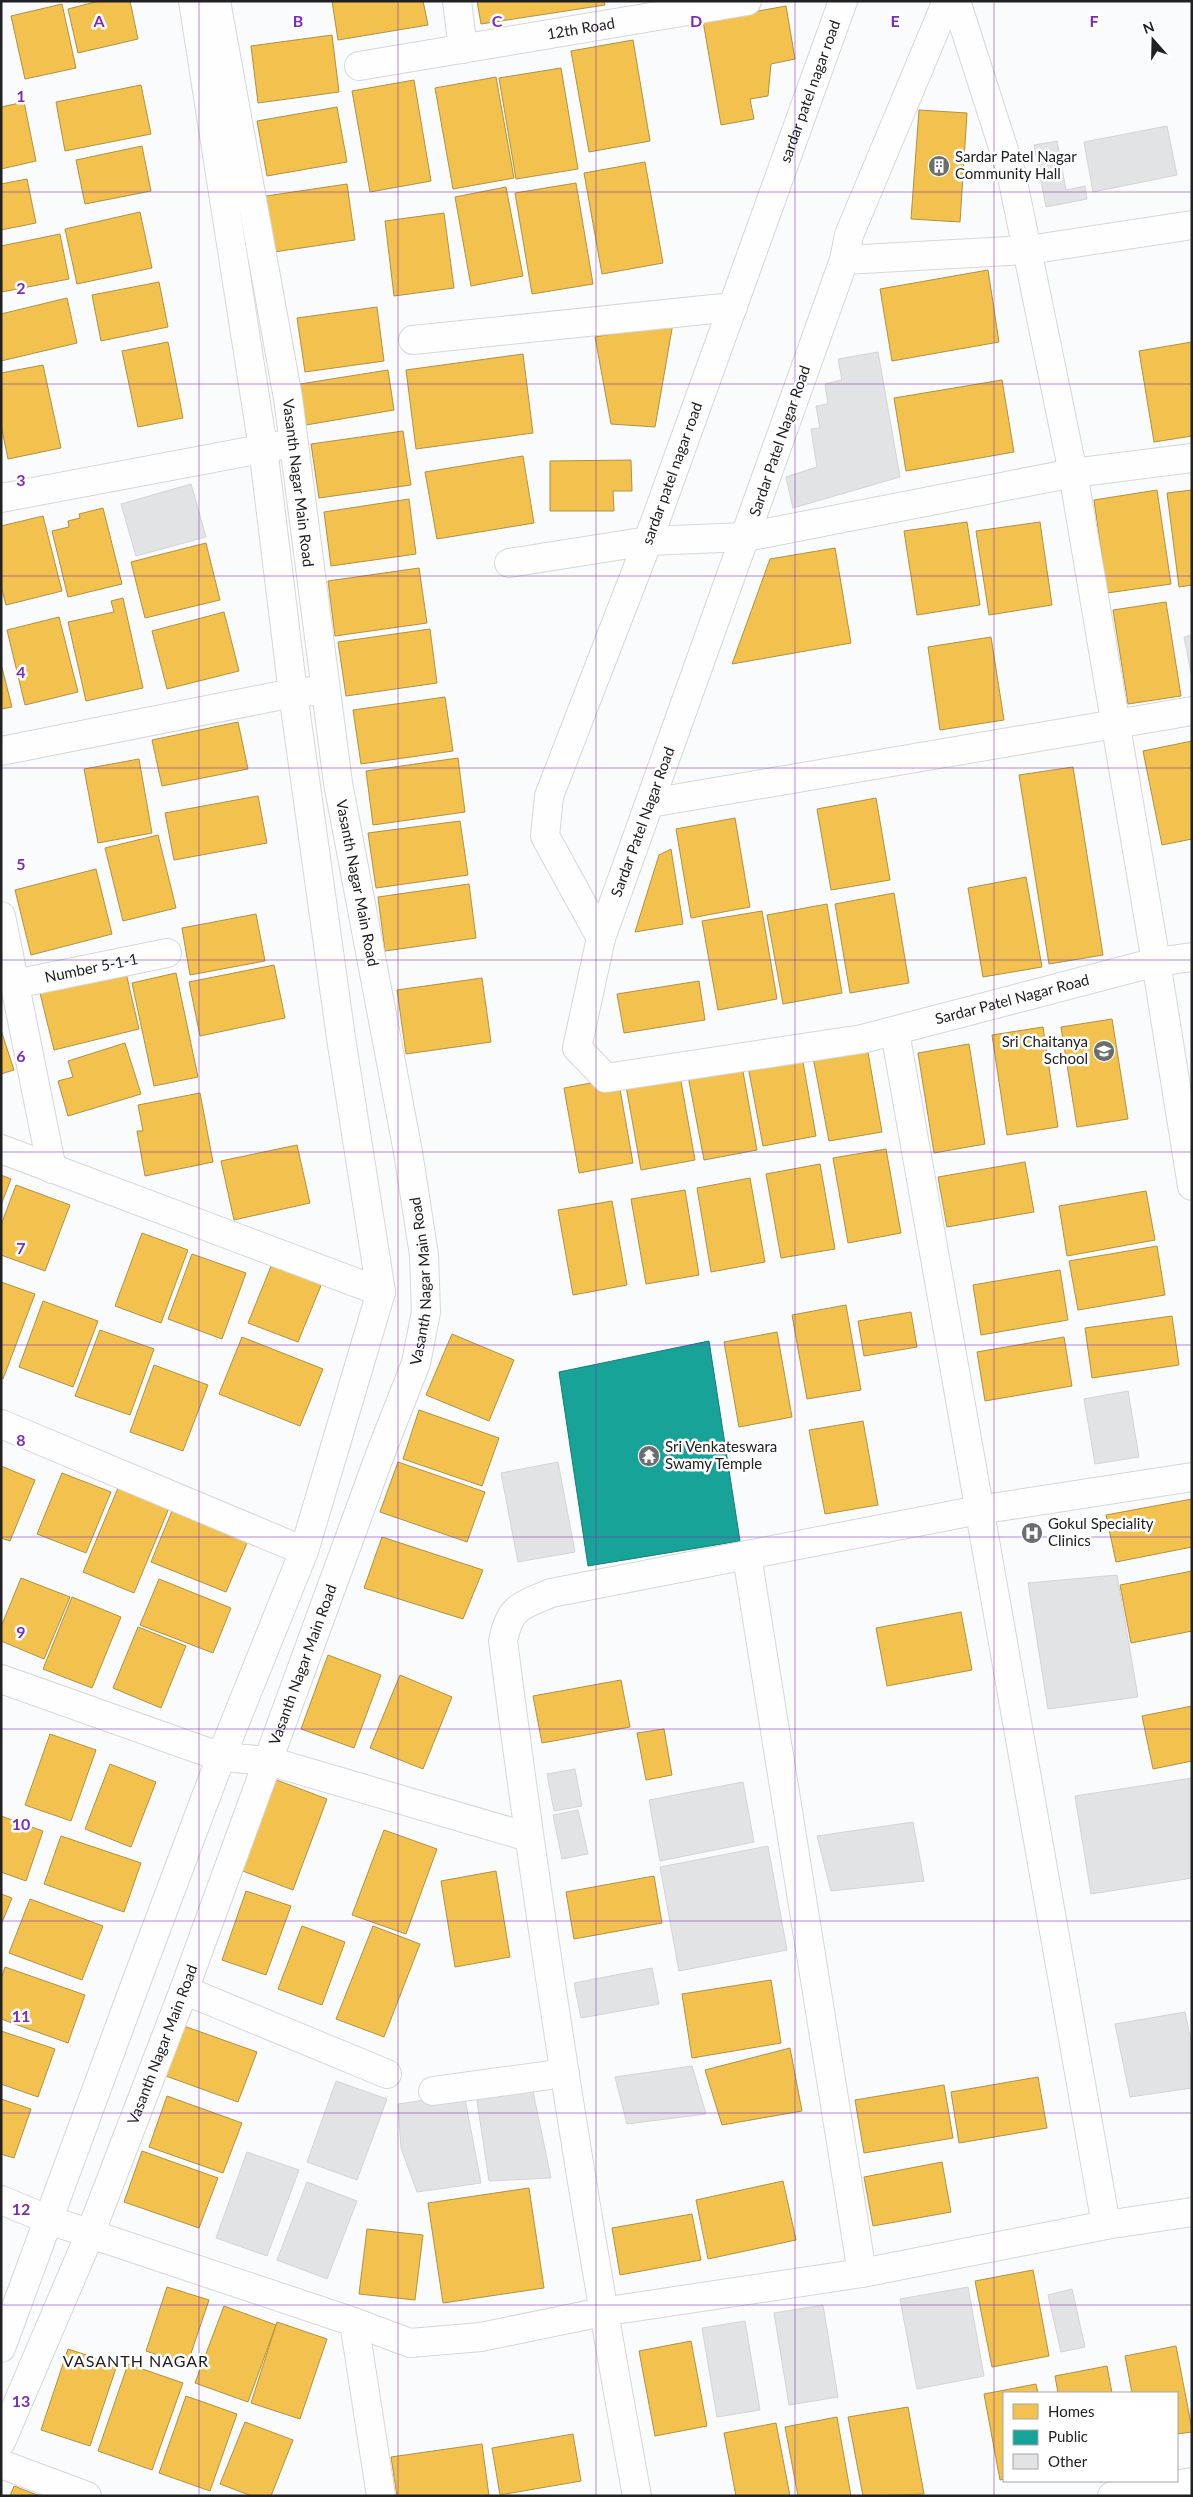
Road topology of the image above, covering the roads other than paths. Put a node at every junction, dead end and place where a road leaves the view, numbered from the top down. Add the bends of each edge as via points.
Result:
1 (193, 1) edge
2 (216, 1) edge
3 (457, 1) edge
4 (747, 1) edge
5 (843, 1) edge
6 (947, 1) edge
7 (956, 1) edge
8 (463, 49) junction
9 (359, 66) dead end
10 (1192, 226) edge
11 (1028, 250) junction
12 (844, 260) junction
13 (733, 307) junction
14 (413, 340) dead end
15 (293, 443) junction
16 (262, 448) junction
17 (1192, 458) edge
18 (1073, 473) junction
19 (1, 498) edge
20 (746, 537) junction
21 (648, 541) junction
22 (510, 563) dead end
23 (326, 690) junction
24 (293, 693) junction
25 (1192, 711) edge
26 (1116, 724) junction
27 (1, 751) edge
28 (650, 803) junction
29 (1, 916) edge
30 (602, 938) junction
31 (167, 953) dead end
32 (1192, 957) edge
33 (1156, 962) junction
34 (15, 984) junction
35 (895, 1032) junction
36 (1, 1149) edge
37 (52, 1169) junction
38 (1192, 1186) edge
39 (381, 1292) junction
40 (1, 1424) edge
41 (1192, 1477) edge
42 (979, 1510) junction
43 (304, 1551) junction
44 (747, 1556) junction
45 (1, 1679) edge
46 (221, 1758) junction
47 (268, 1761) junction
48 (528, 1837) junction
49 (184, 1990) junction
50 (565, 2073) junction
51 (387, 2074) dead end
52 (433, 2092) dead end
53 (1, 2200) edge
54 (1192, 2212) edge
55 (49, 2220) junction
56 (1106, 2225) junction
57 (90, 2234) junction
58 (862, 2273) junction
59 (602, 2312) junction
60 (354, 2322) junction
61 (1, 2348) edge
62 (1, 2442) edge
63 (1, 2464) edge
64 (1192, 2482) edge
65 (87, 2496) edge
66 (381, 2496) edge
67 (637, 2496) edge
68 (1112, 2496) edge

1 - 16 street, Vasanth Nagar Main Road
2 - 15 street, Vasanth Nagar Main Road via 288,398
3 - 8 street
4 - 8 street, 12th Road
5 - 13 street, sardar patel nagar road
6 - 12 street, Sardar Patel Nagar Road via 849,235
7 - 11 street via 1011,172
8 - 9 street, 12th Road
10 - 11 street
11 - 12 street
11 - 18 street
12 - 20 street, Sardar Patel Nagar Road
13 - 14 street
13 - 21 street, sardar patel nagar road
15 - 16 street
15 - 23 street, Vasanth Nagar Main Road
16 - 19 street
16 - 24 street, Vasanth Nagar Main Road
17 - 18 street
18 - 20 street
18 - 26 street
20 - 21 street
20 - 28 street, Sardar Patel Nagar Road
21 - 22 street
21 - 30 street, sardar patel nagar road via 549,796 545,836
23 - 24 street
23 - 47 street, Vasanth Nagar Main Road via 338,784 408,1152 424,1255 426,1312 416,1363
24 - 27 street
24 - 39 street, Vasanth Nagar Main Road via 341,1038
25 - 26 street
26 - 28 street
26 - 33 street
28 - 30 street, Sardar Patel Nagar Road
29 - 34 street
30 - 35 street, Sardar Patel Nagar Road via 577,1048 606,1078
31 - 34 street, Number 5-1-1
32 - 33 street, Sardar Patel Nagar Road
33 - 35 street, Sardar Patel Nagar Road
33 - 38 street
34 - 37 street
35 - 42 street
36 - 37 street
37 - 39 street
39 - 43 street, Vasanth Nagar Main Road
40 - 43 street
41 - 42 street
42 - 44 street
42 - 56 street
43 - 46 street, Vasanth Nagar Main Road
44 - 48 street via 551,1593 517,1608 506,1625 503,1641
44 - 58 street
45 - 46 street
46 - 47 street
46 - 55 street, Vasanth Nagar Main Road
47 - 48 street
47 - 49 street, Vasanth Nagar Main Road
48 - 50 street
49 - 51 street
49 - 57 street, Vasanth Nagar Main Road
50 - 52 street
50 - 59 street
53 - 55 street
54 - 56 street
55 - 57 street
55 - 61 street, Vasanth Nagar Main Road
56 - 58 street
57 - 60 street
57 - 62 street, Vasanth Nagar Main Road
58 - 59 street
59 - 60 street via 481,2337 410,2344
59 - 67 street
60 - 66 street
63 - 65 street
64 - 68 street

